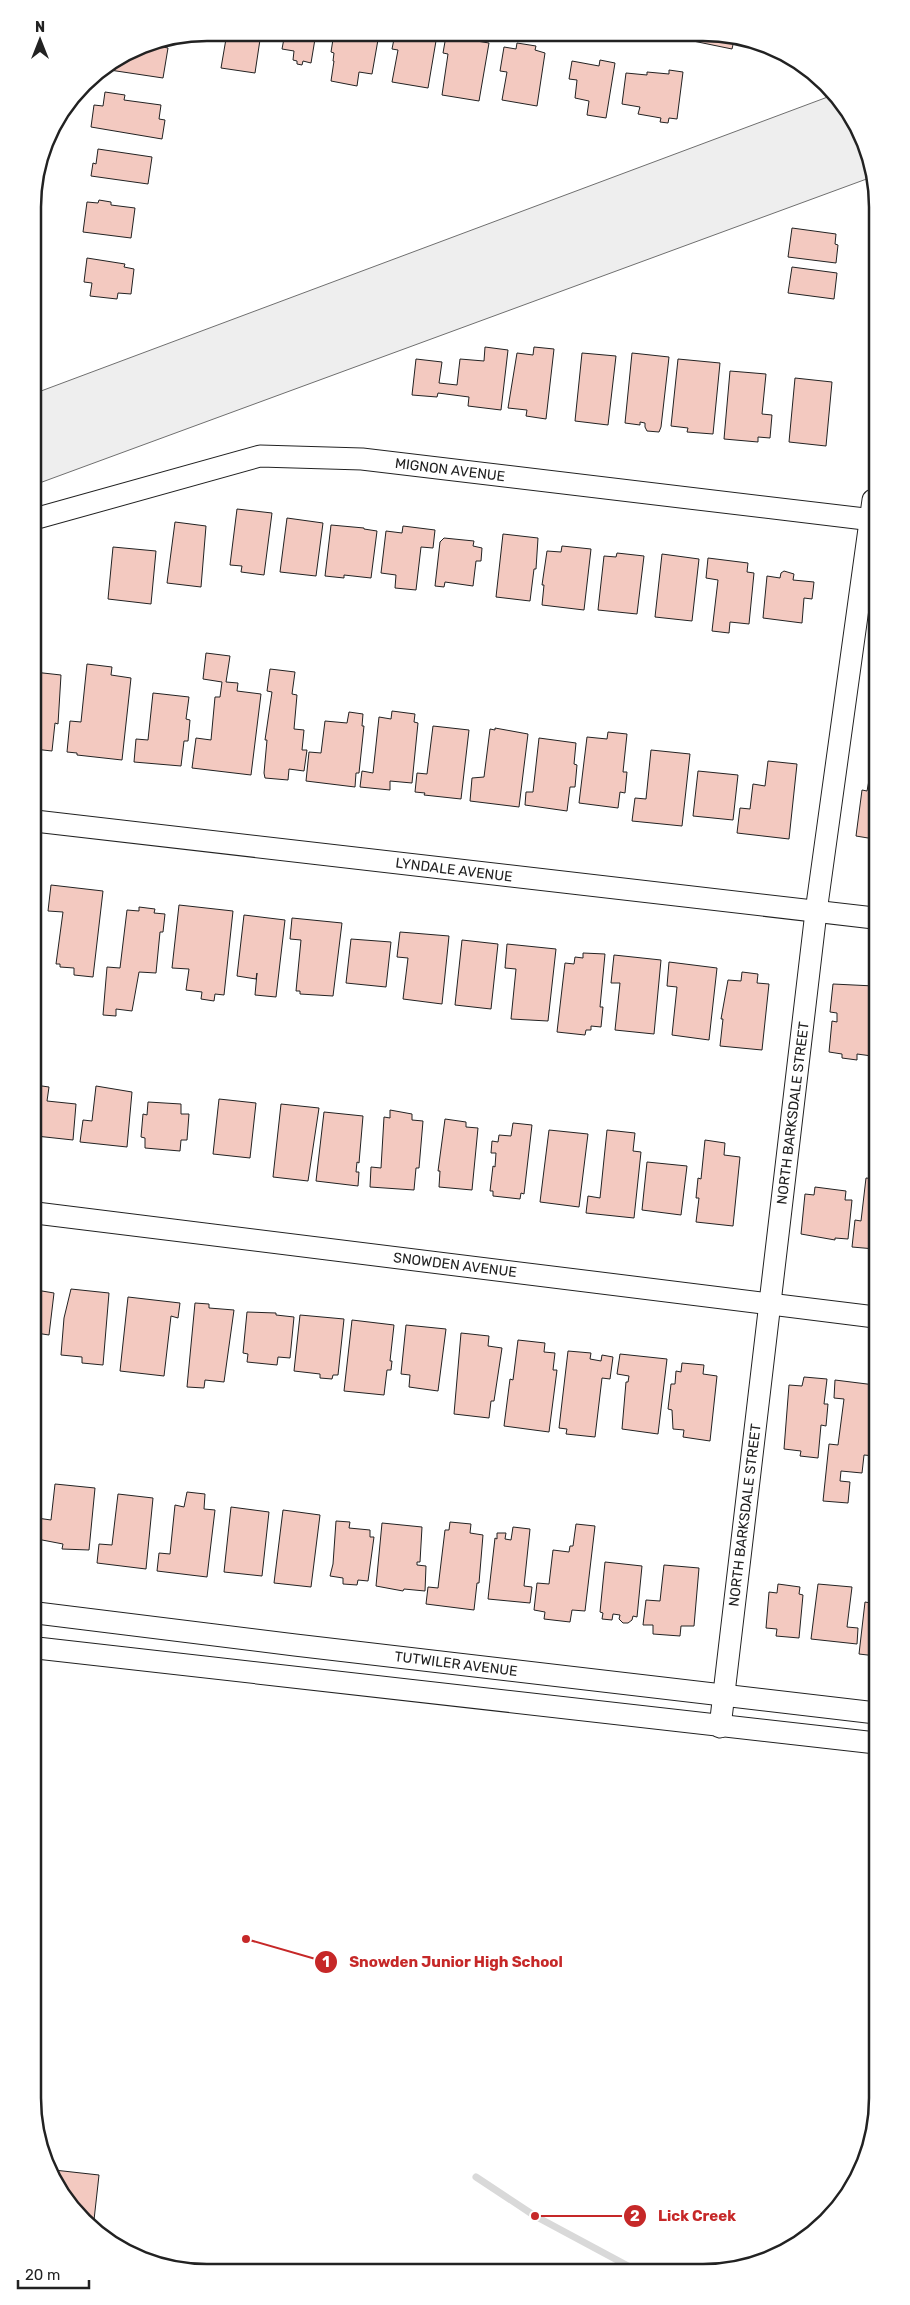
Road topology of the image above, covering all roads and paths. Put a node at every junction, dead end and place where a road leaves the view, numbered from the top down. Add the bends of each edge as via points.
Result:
1 (869, 514) edge
2 (42, 518) edge
3 (869, 537) edge
4 (42, 822) edge
5 (816, 912) junction
6 (869, 917) edge
7 (41, 1214) edge
8 (771, 1304) junction
9 (868, 1316) edge
10 (41, 1614) edge
11 (295, 1646) junction
12 (41, 1648) edge
13 (293, 1677) junction
14 (724, 1696) junction
15 (868, 1712) edge
16 (720, 1727) junction
17 (868, 1742) edge

1 - 2 street, MIGNON AVENUE via 362,459 260,456
3 - 5 street, NORTH BARKSDALE STREET
4 - 5 street, LYNDALE AVENUE
5 - 6 street, LYNDALE AVENUE
5 - 8 street, NORTH BARKSDALE STREET
7 - 8 street, SNOWDEN AVENUE
8 - 9 street, SNOWDEN AVENUE
8 - 14 street, NORTH BARKSDALE STREET
10 - 11 street, TUTWILER AVENUE
11 - 13 street
11 - 14 street, TUTWILER AVENUE
12 - 13 street
13 - 16 street
14 - 15 street, TUTWILER AVENUE
14 - 16 street, NORTH BARKSDALE STREET
16 - 17 street

